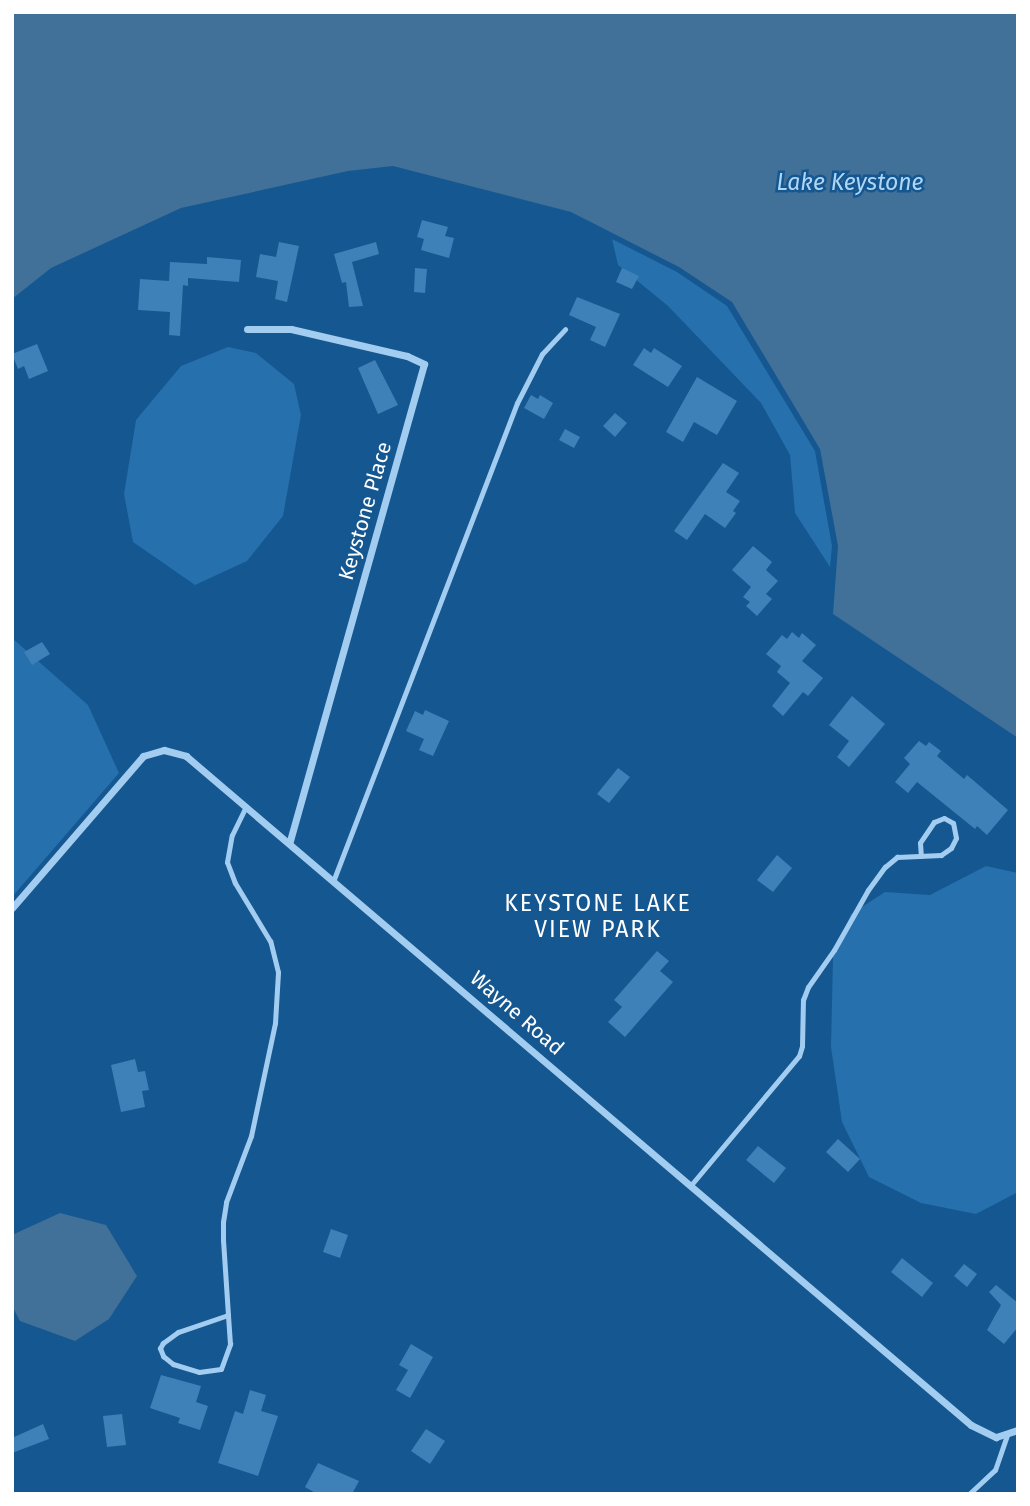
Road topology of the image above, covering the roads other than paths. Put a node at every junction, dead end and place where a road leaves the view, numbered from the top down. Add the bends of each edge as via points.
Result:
1 (247, 329) dead end
2 (565, 329) dead end
3 (246, 806) junction
4 (290, 842) junction
5 (920, 856) junction
6 (334, 879) junction
7 (12, 908) edge
8 (691, 1185) junction
9 (228, 1315) junction
10 (1018, 1430) edge
11 (1008, 1433) junction
12 (970, 1494) edge

1 - 4 street, Keystone Place via 292,329 424,364
2 - 6 lane via 542,354 517,403
3 - 4 street, Wayne Road
3 - 7 street, Wayne Road via 186,755 164,750 143,756
3 - 9 lane via 232,835 227,862 270,941 278,972 275,1023 251,1136 223,1222
4 - 6 street, Wayne Road
5 - 5 lane via 920,843 934,822 944,818 953,823 956,838 951,848 941,855
5 - 8 lane via 897,857 868,890 808,987 799,1056
6 - 8 street, Wayne Road
8 - 11 street, Wayne Road via 971,1425 996,1437
9 - 9 lane via 230,1344 221,1369 199,1372 163,1356 163,1343 178,1332
10 - 11 street, Wayne Road
11 - 12 lane via 995,1470

